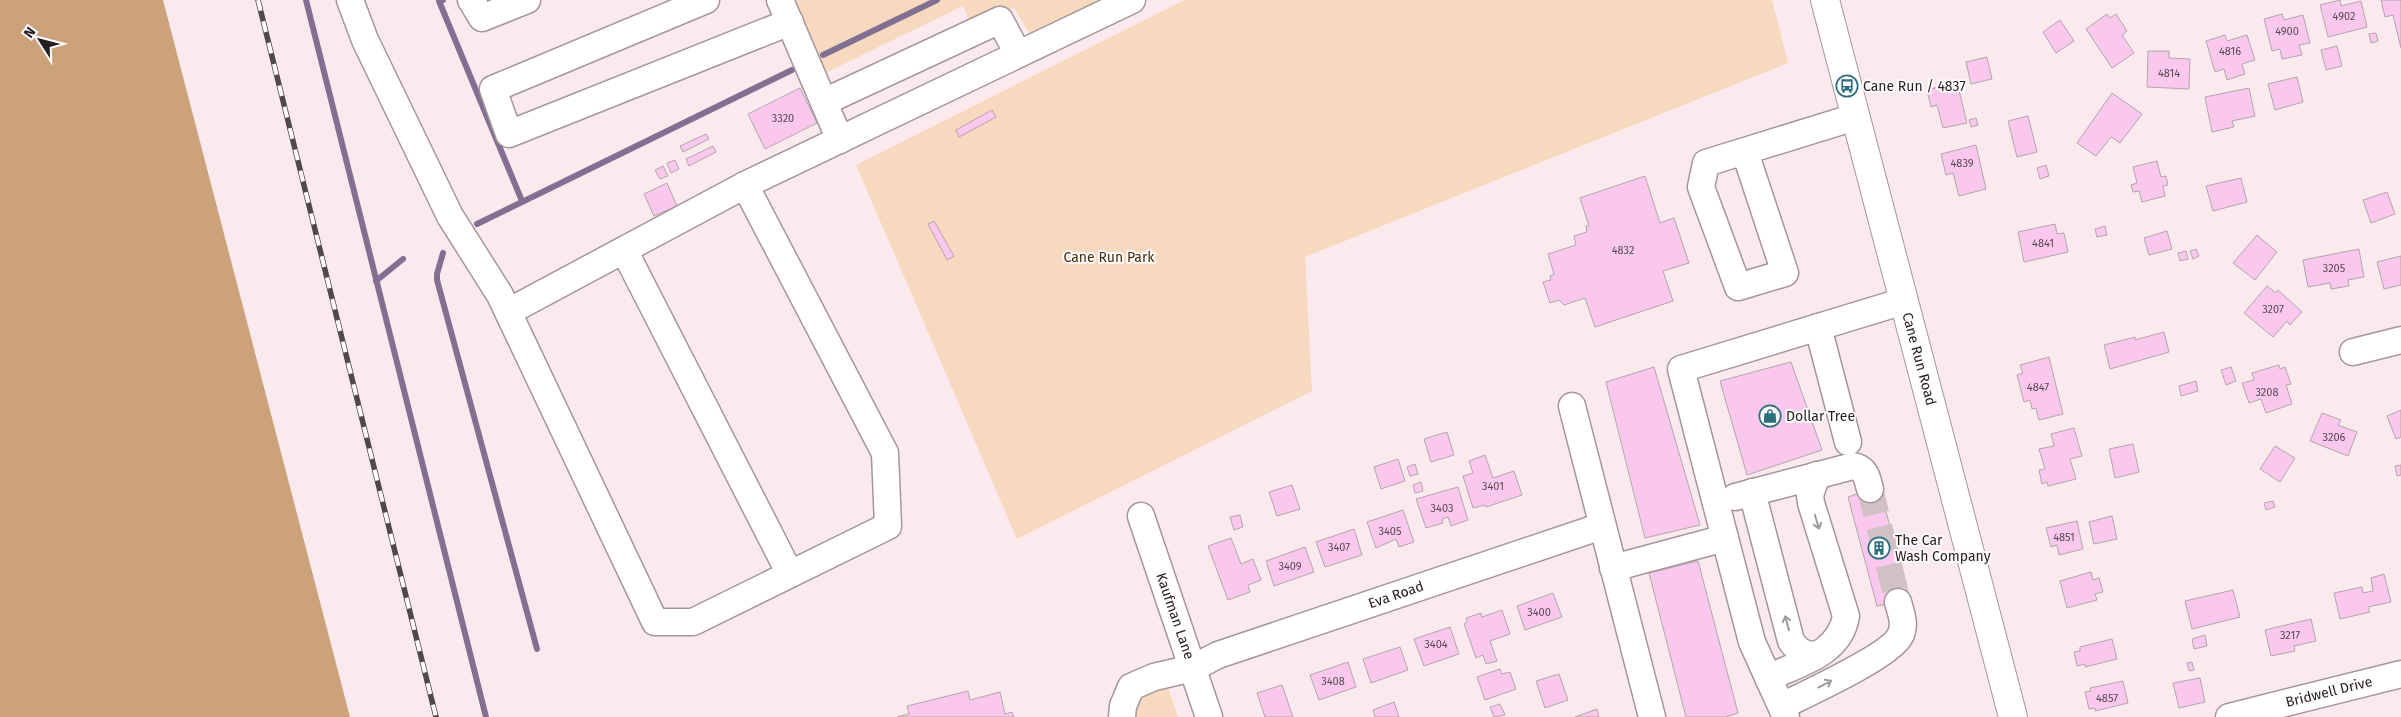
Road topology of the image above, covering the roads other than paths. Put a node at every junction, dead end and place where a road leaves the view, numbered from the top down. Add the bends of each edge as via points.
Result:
1 (350, 0) edge
2 (471, 0) edge
3 (527, 0) edge
4 (706, 0) edge
5 (1132, 0) edge
6 (1825, 0) edge
7 (785, 11) edge
8 (1018, 54) junction
9 (824, 102) junction
10 (1855, 117) junction
11 (840, 140) junction
12 (1745, 152) junction
13 (745, 186) junction
14 (624, 250) junction
15 (1904, 300) junction
16 (508, 312) junction
17 (1818, 327) junction
18 (2401, 340) edge
19 (2353, 352) dead end
20 (1572, 406) dead end
21 (1848, 442) dead end
22 (1817, 475) junction
23 (1870, 490) tunnel mouth
24 (1752, 492) junction
25 (1716, 502) junction
26 (1141, 516) dead end
27 (1602, 526) junction
28 (1725, 538) junction
29 (1613, 568) junction
30 (790, 574) junction
31 (1898, 602) tunnel mouth
32 (1816, 655) junction
33 (1193, 668) junction
34 (2401, 674) edge
35 (1768, 678) junction
36 (1784, 712) edge
37 (1122, 717) edge
38 (1209, 717) edge
39 (1652, 717) edge
40 (2013, 717) edge
41 (2229, 717) edge

1 - 16 street via 365,40 450,216
2 - 3 street via 482,18
4 - 7 street via 493,89 509,134
5 - 8 street
6 - 10 highway, Cane Run Road
7 - 9 street
8 - 9 street via 1000,20
8 - 11 street
9 - 11 street
10 - 12 street
10 - 15 highway, Cane Run Road
11 - 13 street
12 - 12 street via 1706,163 1701,187 1738,287 1785,272
13 - 14 street
13 - 30 street via 885,453 888,526
14 - 16 street
14 - 30 street
15 - 17 street
15 - 40 highway, Cane Run Road
16 - 30 street via 655,622 693,622
17 - 21 street
17 - 25 street via 1681,369
18 - 19 street
20 - 27 street
22 - 23 street via 1860,467 1865,471
22 - 24 street
22 -> 32 street via 1810,494 1811,503 1846,616 1836,641 1828,650
24 - 25 street
32 -> 24 street via 1806,655 1791,641
25 - 28 street
26 - 33 street, Kaufman Lane
27 - 29 street
27 - 33 street, Eva Road via 1218,655
28 - 29 street
28 - 35 street via 1752,642
29 - 39 street
36 -> 31 street via 1888,650 1901,635 1903,624
32 - 35 street
33 - 37 street, Eva Road via 1154,677 1131,687
33 - 38 street, Kaufman Lane
34 - 41 street, Bridwell Drive
35 - 36 street

